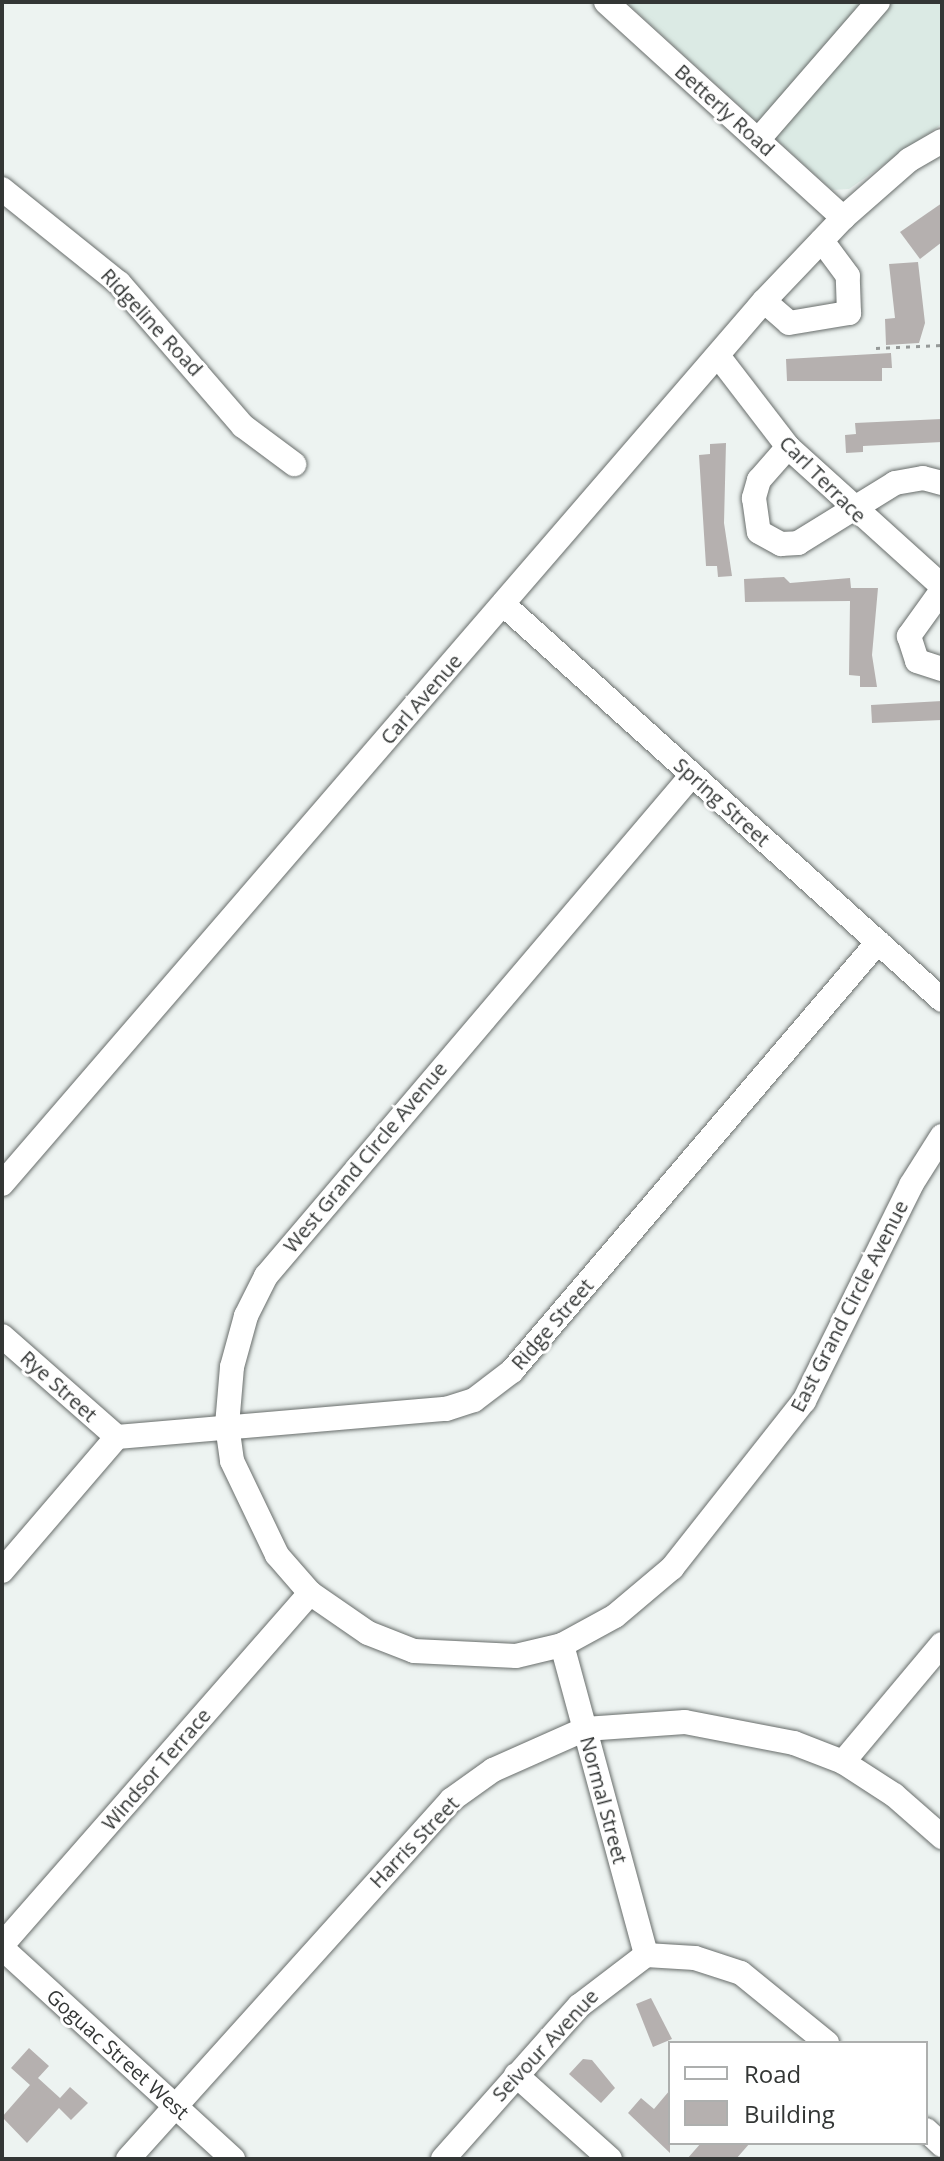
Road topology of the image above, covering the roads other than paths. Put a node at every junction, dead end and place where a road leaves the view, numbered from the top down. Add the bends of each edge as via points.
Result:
1 (606, 2) edge
2 (878, 2) edge
3 (758, 140) junction
4 (942, 141) edge
5 (2, 189) edge
6 (843, 218) junction
7 (822, 241) junction
8 (764, 301) junction
9 (719, 357) junction
10 (788, 447) junction
11 (294, 464) dead end
12 (942, 483) edge
13 (853, 510) junction
14 (939, 578) edge
15 (503, 604) junction
16 (942, 669) edge
17 (692, 775) junction
18 (878, 942) junction
19 (942, 1000) edge
20 (942, 1136) edge
21 (2, 1184) edge
22 (2, 1336) edge
23 (227, 1425) junction
24 (117, 1437) junction
25 (2, 1571) edge
26 (310, 1593) junction
27 (942, 1644) edge
28 (562, 1645) junction
29 (585, 1729) junction
30 (843, 1762) junction
31 (942, 1837) edge
32 (2, 1947) edge
33 (646, 1955) junction
34 (825, 2041) edge
35 (516, 2075) junction
36 (176, 2107) junction
37 (128, 2159) edge
38 (233, 2159) edge
39 (443, 2159) edge
40 (610, 2159) edge

1 - 3 street, Betterly Road
2 - 3 street
3 - 6 street, Betterly Road
4 - 6 street, Carl Avenue via 909,160
5 - 11 street, Ridgeline Road via 119,283 243,426
6 - 7 street, Carl Avenue
7 - 8 street, Carl Avenue
7 - 8 street via 848,276 849,313 789,323
8 - 9 street, Carl Avenue
9 - 10 street, Carl Terrace
9 - 15 street, Carl Avenue
10 - 13 street, Carl Terrace
10 - 13 street via 759,480 754,498 759,532 781,544 798,543
12 - 13 street via 923,478 895,483
13 - 14 street, Carl Terrace
14 - 16 street via 909,636 917,661
15 - 17 street, Spring Street
15 - 21 street, Carl Avenue
17 - 18 street, Spring Street
17 - 23 street, West Grand Circle Avenue via 266,1276 246,1316 232,1367
18 - 19 street, Spring Street
18 - 23 street, Ridge Street via 512,1371 474,1400 446,1409
20 - 28 street, East Grand Circle Avenue via 911,1185 804,1401 750,1476 672,1568 615,1616
22 - 24 street, Rye Street
23 - 24 street, Ridge Street
23 - 26 street, West Grand Circle Avenue via 232,1461 251,1511
24 - 25 street
26 - 28 street, East Grand Circle Avenue via 368,1633 414,1651 516,1656
26 - 32 street, Windsor Terrace
27 - 30 street
28 - 29 street, Normal Street
29 - 30 street, Harris Street via 673,1722 741,1728
29 - 33 street, Normal Street
29 - 36 street, Harris Street via 493,1770 451,1800
30 - 31 street, Harris Street
32 - 36 street, Goguac Street West
33 - 34 street via 695,1958 741,1973
33 - 35 street, Seivour Avenue via 600,1987
35 - 39 street, Seivour Avenue
35 - 40 street
36 - 37 street, Harris Street
36 - 38 street, Goguac Street West

